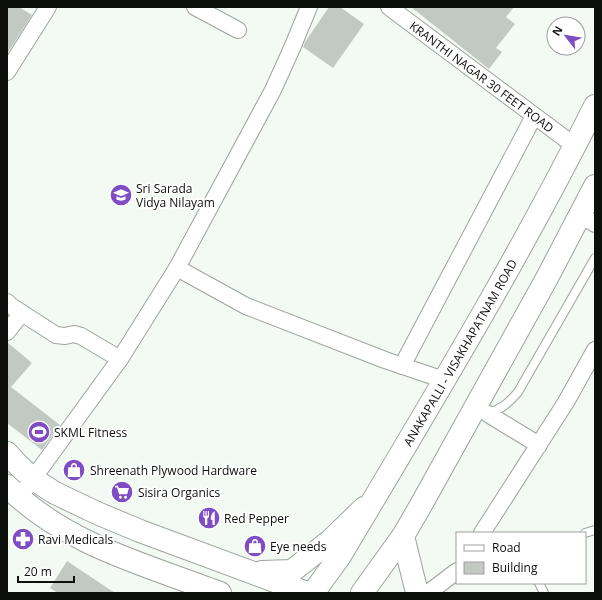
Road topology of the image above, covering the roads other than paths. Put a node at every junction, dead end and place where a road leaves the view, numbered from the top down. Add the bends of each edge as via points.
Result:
1 (48, 7) edge
2 (195, 7) edge
3 (309, 7) edge
4 (389, 7) edge
5 (238, 30) dead end
6 (7, 72) edge
7 (595, 106) edge
8 (534, 116) junction
9 (575, 146) junction
10 (595, 186) edge
11 (588, 219) edge
12 (595, 258) edge
13 (177, 268) junction
14 (7, 302) edge
15 (22, 313) junction
16 (7, 332) edge
17 (595, 350) edge
18 (120, 359) junction
19 (402, 366) junction
20 (444, 380) junction
21 (488, 414) junction
22 (466, 424) junction
23 (539, 444) junction
24 (7, 453) edge
25 (33, 478) junction
26 (13, 492) edge
27 (373, 500) junction
28 (483, 532) edge
29 (403, 536) junction
30 (456, 572) edge
31 (253, 573) junction
32 (540, 584) edge
33 (220, 593) edge
34 (308, 593) edge
35 (313, 593) edge
36 (362, 593) edge
37 (417, 593) edge
38 (428, 593) edge
39 (544, 593) edge

1 - 6 street
2 - 5 street
3 - 13 street via 273,90
4 - 8 street, KRANTHI NAGAR 30 FEET ROAD
7 - 9 main road, ANAKAPALLI - VISAKHAPATNAM ROAD
8 - 9 street, KRANTHI NAGAR 30 FEET ROAD
8 - 19 street
9 - 20 main road, ANAKAPALLI - VISAKHAPATNAM ROAD
10 - 11 main road
11 - 22 main road via 547,278
12 - 21 lane via 518,392 509,402
13 - 18 street
13 - 19 street via 246,306
14 - 15 street
15 - 16 street
15 - 18 street via 56,335 81,336
17 - 23 street
18 - 25 street
19 - 20 street
20 - 27 main road, ANAKAPALLI - VISAKHAPATNAM ROAD
21 - 22 lane
21 - 23 street
22 - 29 main road
23 - 28 street
24 - 25 main road
25 - 26 street
25 - 31 main road via 55,493 97,513
26 - 33 main road via 49,521 78,537 142,565
27 - 31 main road via 330,541 292,571
27 - 35 main road, ANAKAPALLI - VISAKHAPATNAM ROAD via 340,556
29 - 36 main road
29 - 37 main road
30 - 38 street
31 - 34 main road
32 - 39 lane

